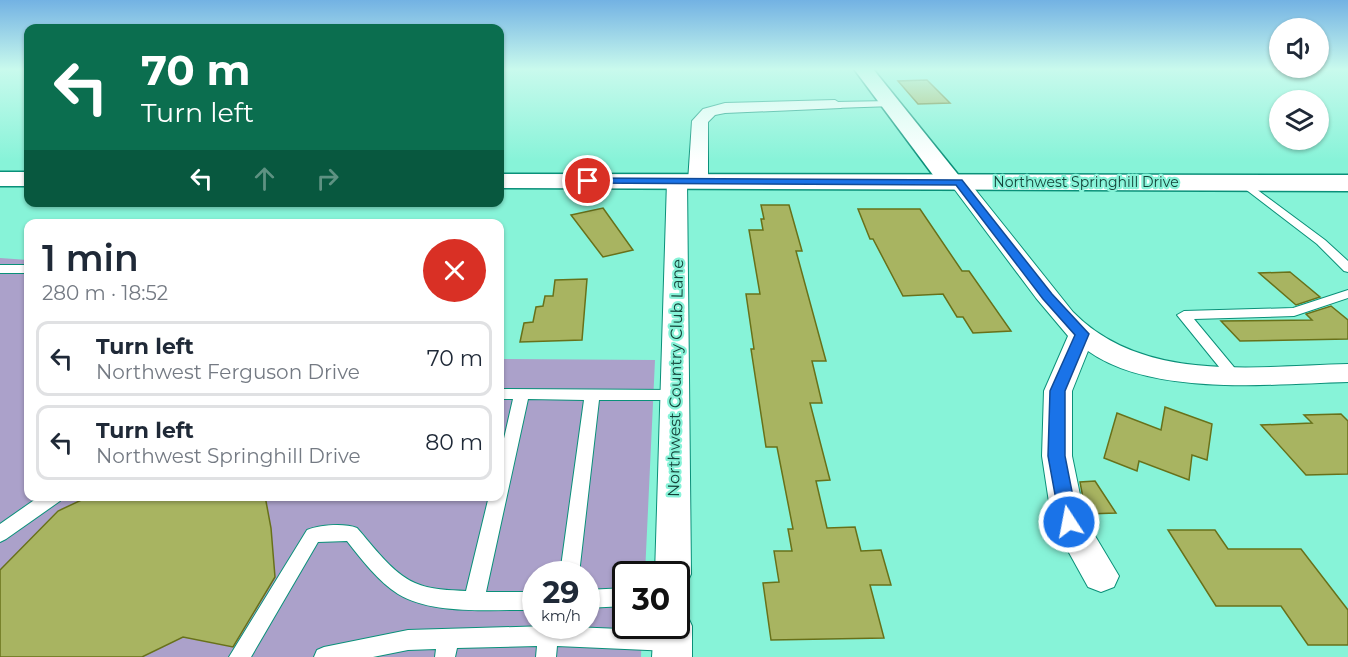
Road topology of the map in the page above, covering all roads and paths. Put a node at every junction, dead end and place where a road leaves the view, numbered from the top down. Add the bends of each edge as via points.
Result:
1 (887, 100) edge
2 (890, 104) junction
3 (835, 105) joint
4 (0, 179) edge
5 (24, 179) edge
6 (504, 181) edge
7 (688, 181) junction
8 (955, 182) junction
9 (1244, 183) junction
10 (1348, 183) edge
11 (1348, 268) edge
12 (0, 269) edge
13 (24, 269) edge
14 (1348, 294) edge
15 (1082, 334) junction
16 (1348, 373) edge
17 (1233, 375) junction
18 (504, 394) edge
19 (522, 394) junction
20 (592, 394) junction
21 (675, 395) junction
22 (504, 472) edge
23 (47, 501) edge
24 (497, 501) edge
25 (0, 534) edge
26 (572, 561) edge
27 (673, 561) edge
28 (1101, 576) dead end
29 (474, 600) junction
30 (522, 601) edge
31 (600, 638) edge
32 (523, 639) edge
33 (548, 639) edge
34 (672, 641) edge
35 (447, 648) edge
36 (239, 657) edge
37 (324, 657) edge
38 (546, 657) edge

1 - 2 main road
2 - 3 lane
2 - 8 main road
3 - 7 street, Northwest Country Club Lane via 740,107 709,112 700,121
4 - 5 main road
6 - 7 main road, Northwest Springhill Drive
7 - 8 main road, Northwest Springhill Drive
7 - 21 street, Northwest Country Club Lane
8 - 9 main road, Northwest Springhill Drive
8 - 15 street
9 - 10 main road, Northwest Springhill Drive
9 - 11 lane via 1321,242
12 - 13 lane
14 - 17 lane via 1294,312 1184,315
15 - 17 street via 1101,347 1162,370
15 - 28 street via 1058,391 1057,456 1069,522
16 - 17 street
18 - 19 lane
19 - 20 lane
19 - 22 lane
20 - 21 lane
20 - 26 lane
21 - 27 street, Northwest Country Club Lane
23 - 25 lane
24 - 29 lane
29 - 30 lane
29 - 36 lane via 410,591 372,558 351,533 313,535
31 - 34 lane
32 - 35 lane
33 - 38 lane
35 - 37 lane via 408,640

